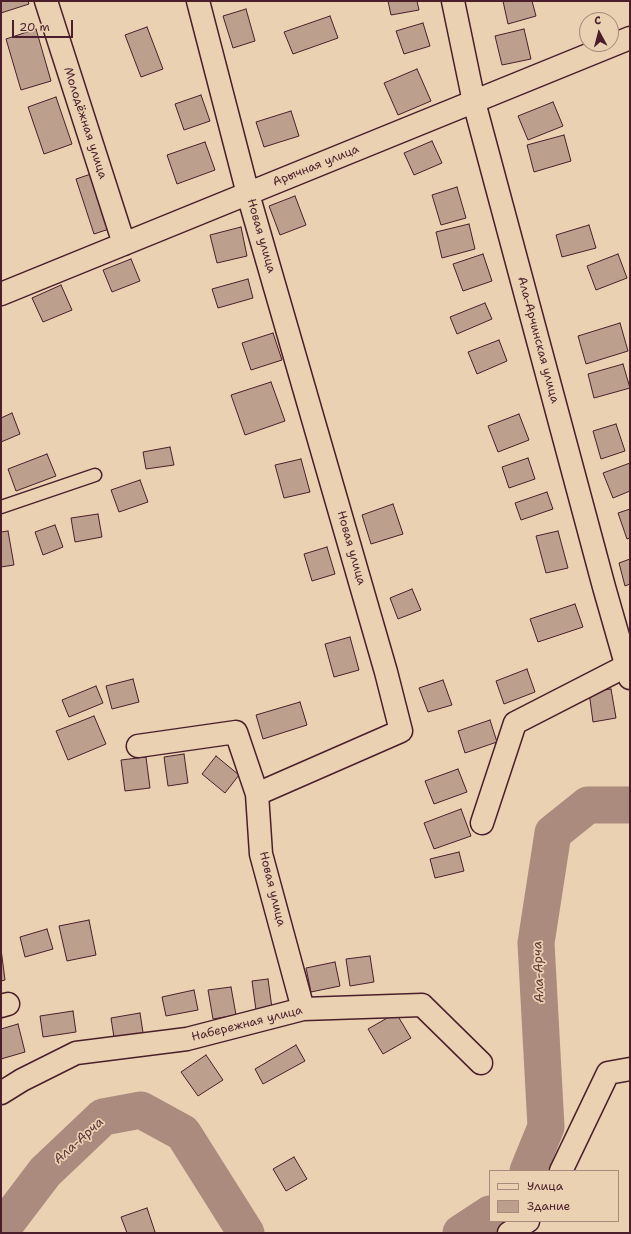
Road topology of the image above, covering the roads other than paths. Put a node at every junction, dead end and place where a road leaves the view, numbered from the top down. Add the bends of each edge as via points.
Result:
1 (46, 1) edge
2 (198, 1) edge
3 (452, 1) edge
4 (630, 38) edge
5 (474, 102) junction
6 (248, 194) junction
7 (124, 244) junction
8 (1, 294) edge
9 (95, 475) dead end
10 (1, 506) edge
11 (629, 669) edge
12 (138, 746) dead end
13 (257, 794) junction
14 (482, 823) dead end
15 (304, 1009) junction
16 (481, 1063) dead end
17 (630, 1069) edge
18 (1, 1093) edge
19 (561, 1170) edge
20 (526, 1222) edge
21 (509, 1233) edge

1 - 7 street, Молодёжная улица
2 - 6 street, Новая улица
3 - 5 street, Ала-Арчинская улица
4 - 5 street, Арычная улица
5 - 6 street, Арычная улица
5 - 11 street, Ала-Арчинская улица via 602,579
6 - 7 street, Арычная улица
6 - 13 street, Новая улица via 386,672 400,731
7 - 8 street, Арычная улица
9 - 10 lane
11 - 14 street via 515,723
12 - 13 street via 236,732
13 - 15 street, Новая улица via 261,854
15 - 16 street, Набережная улица via 422,1005
15 - 18 street, Набережная улица via 187,1039 76,1053
17 - 19 street via 608,1073
20 - 21 street

